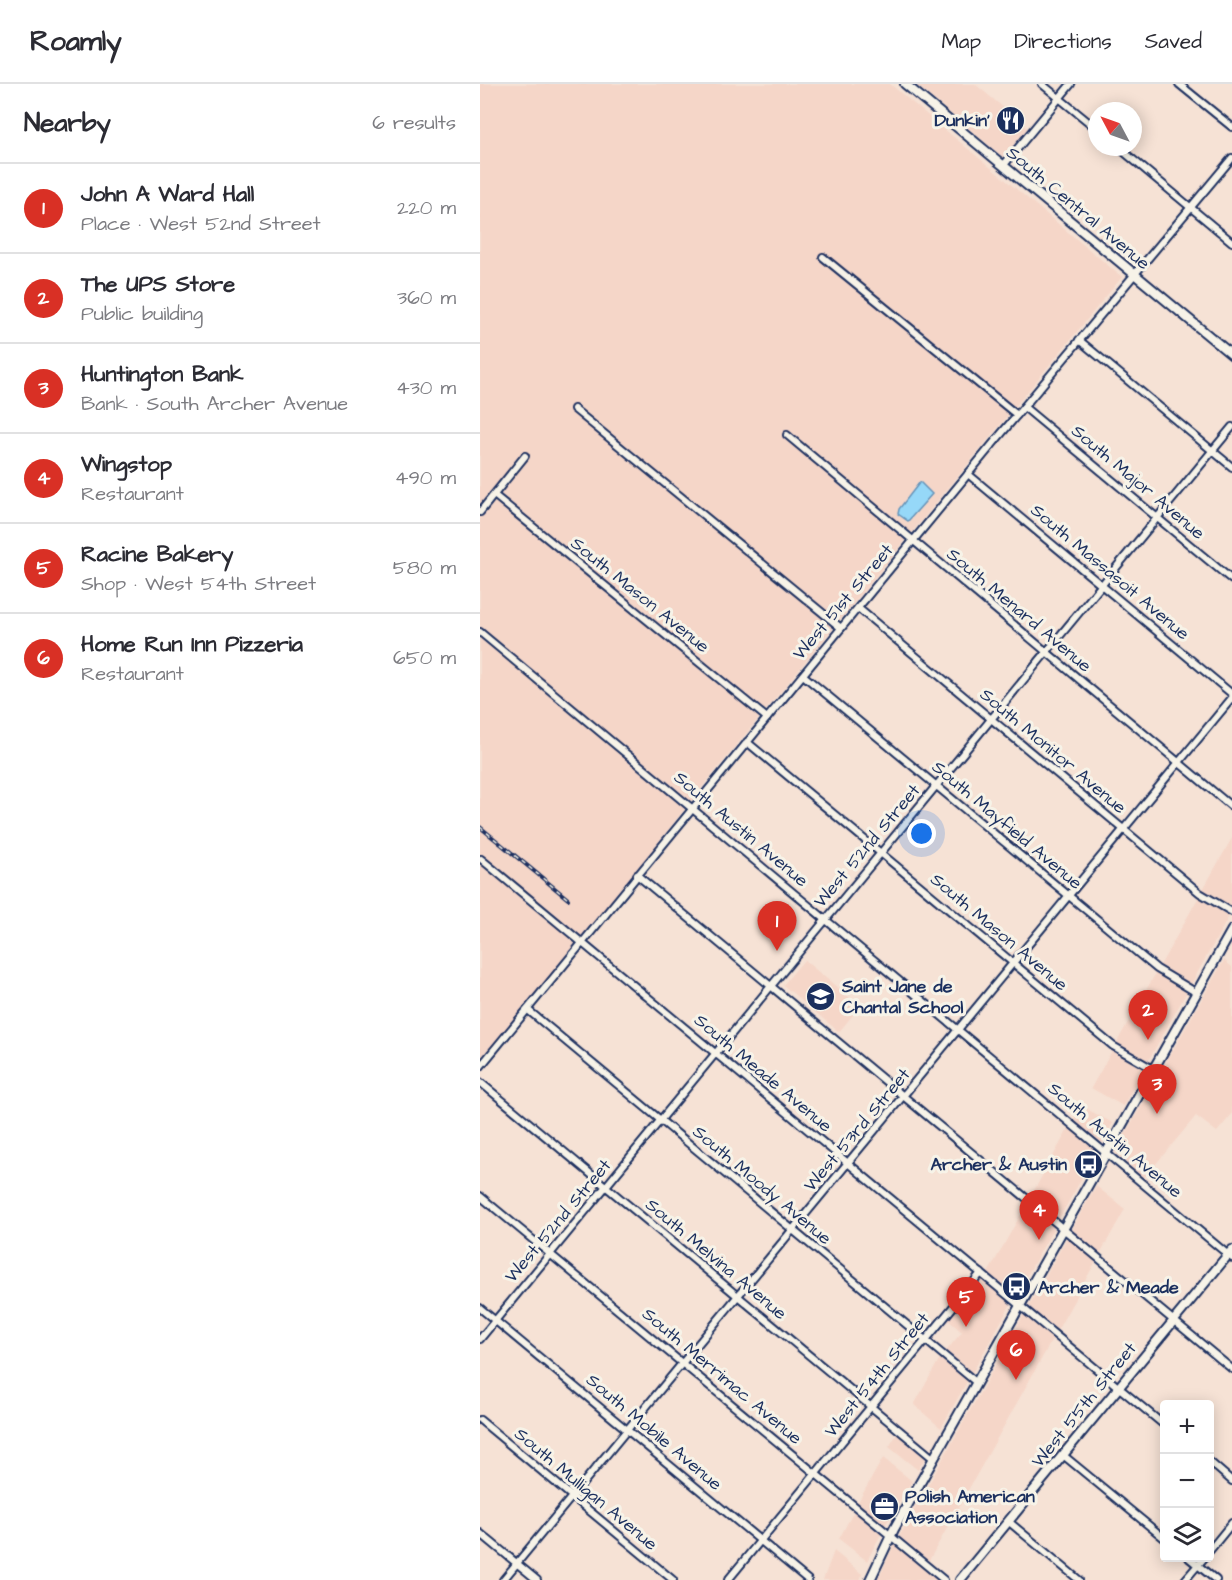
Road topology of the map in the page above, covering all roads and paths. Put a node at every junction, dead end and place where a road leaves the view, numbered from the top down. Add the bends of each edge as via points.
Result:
1 (905, 84) edge
2 (1042, 84) edge
3 (1071, 84) edge
4 (1179, 84) edge
5 (1059, 98) junction
6 (1088, 122) edge
7 (1232, 127) edge
8 (1129, 156) edge
9 (1232, 158) edge
10 (1003, 166) junction
11 (1190, 207) junction
12 (1232, 242) edge
13 (823, 257) dead end
14 (1134, 274) junction
15 (1079, 340) junction
16 (1232, 355) edge
17 (1024, 407) junction
18 (574, 409) dead end
19 (1017, 415) junction
20 (1232, 427) edge
21 (787, 435) dead end
22 (1213, 451) junction
23 (525, 456) dead end
24 (1232, 467) edge
25 (968, 474) junction
26 (494, 495) junction
27 (480, 512) edge
28 (1158, 518) junction
29 (913, 540) junction
30 (1232, 580) edge
31 (1102, 585) junction
32 (858, 608) junction
33 (841, 628) junction
34 (480, 632) edge
35 (1047, 652) junction
36 (803, 675) junction
37 (1232, 696) edge
38 (767, 718) junction
39 (992, 719) junction
40 (747, 742) junction
41 (1179, 763) junction
42 (937, 786) junction
43 (1232, 807) edge
44 (692, 808) junction
45 (1124, 829) junction
46 (882, 853) junction
47 (481, 859) edge
48 (637, 875) junction
49 (1069, 896) junction
50 (1232, 912) edge
51 (826, 920) junction
52 (1232, 930) edge
53 (583, 943) junction
54 (1013, 963) junction
55 (771, 987) junction
56 (1197, 993) junction
57 (528, 1010) junction
58 (959, 1030) junction
59 (716, 1053) junction
60 (480, 1067) edge
61 (1153, 1069) junction
62 (480, 1082) edge
63 (904, 1097) junction
64 (661, 1120) junction
65 (1106, 1151) junction
66 (848, 1163) junction
67 (606, 1187) junction
68 (480, 1196) edge
69 (1063, 1229) junction
70 (793, 1231) junction
71 (550, 1254) junction
72 (1231, 1254) edge
73 (981, 1273) junction
74 (738, 1298) junction
75 (1020, 1306) junction
76 (480, 1308) edge
77 (495, 1321) junction
78 (1174, 1321) junction
79 (480, 1339) edge
80 (925, 1340) junction
81 (683, 1364) junction
82 (1232, 1369) edge
83 (977, 1383) junction
84 (1119, 1387) junction
85 (870, 1407) junction
86 (480, 1420) edge
87 (1160, 1422) edge
88 (628, 1430) junction
89 (1063, 1455) junction
90 (934, 1459) junction
91 (1214, 1466) edge
92 (816, 1474) junction
93 (1232, 1481) edge
94 (573, 1497) junction
95 (1008, 1521) junction
96 (1232, 1523) edge
97 (480, 1533) edge
98 (1160, 1535) edge
99 (891, 1536) junction
100 (760, 1540) junction
101 (1214, 1545) edge
102 (1195, 1562) edge
103 (1200, 1562) edge
104 (517, 1564) junction
105 (1198, 1565) junction
106 (503, 1580) edge
107 (537, 1580) edge
108 (673, 1580) edge
109 (728, 1580) edge
110 (808, 1580) edge
111 (870, 1580) edge
112 (944, 1580) edge
113 (960, 1580) edge
114 (1079, 1580) edge
115 (1185, 1580) edge
116 (1216, 1580) edge

1 - 10 main road, South Central Avenue
2 - 5 street
3 - 5 street
4 - 7 street
5 - 6 street
5 - 10 street
8 - 11 street
9 - 11 street, West 51st Street
10 - 14 main road, South Central Avenue
11 - 12 street
11 - 14 street, West 51st Street
13 - 19 street
14 - 15 street, West 51st Street
14 - 16 main road, South Central Avenue
15 - 17 street, West 51st Street
15 - 22 street
17 - 19 street, West 51st Street
17 - 28 street, South Major Avenue
18 - 33 street
19 - 25 street, West 51st Street
20 - 22 street, West 52nd Street
21 - 29 street, South Menard Avenue
22 - 24 street
22 - 28 street, West 52nd Street
23 - 26 street
25 - 29 street, West 51st Street
25 - 31 street, South Massasoit Avenue
26 - 27 street
26 - 38 street, South Mason Avenue
28 - 30 street, South Major Avenue
28 - 31 street, West 52nd Street
29 - 32 street, West 51st Street
29 - 35 street, South Menard Avenue
31 - 35 street, West 52nd Street
31 - 37 street, South Massasoit Avenue
32 - 33 street, West 51st Street
32 - 39 street, South Monitor Avenue
33 - 36 street, West 51st Street
34 - 44 street, South Austin Avenue
35 - 39 street, West 52nd Street
35 - 41 street, South Menard Avenue
36 - 38 street, West 51st Street
36 - 42 street, South Mayfield Avenue
37 - 41 street, West 53rd Street
38 - 40 street, West 51st Street
39 - 42 street, West 52nd Street
39 - 45 street, South Monitor Avenue
40 - 44 street, West 51st Street
40 - 46 street, South Mason Avenue
41 - 43 street, South Menard Avenue
41 - 45 street, West 53rd Street
42 - 46 street, West 52nd Street
42 - 49 street, South Mayfield Avenue
44 - 48 street, West 51st Street
44 - 51 street, South Austin Avenue
45 - 49 street, West 53rd Street
45 - 50 street, South Monitor Avenue via 1200,893
46 - 51 street, West 52nd Street
46 - 54 street, South Mason Avenue
47 - 53 street, South Meade Avenue
48 - 53 street, West 51st Street
48 - 55 street
49 - 54 street, West 53rd Street
49 - 56 street, South Mayfield Avenue via 1157,969
51 - 55 street, West 52nd Street
51 - 58 street, South Austin Avenue
52 - 56 main road
53 - 57 street, West 51st Street
53 - 59 street, South Meade Avenue
54 - 58 street, West 53rd Street
54 - 61 street, South Mason Avenue via 1113,1046
55 - 59 street, West 52nd Street
55 - 63 street
56 - 61 main road
57 - 60 street, West 51st Street
57 - 64 street, South Moody Avenue
58 - 63 street, West 53rd Street
58 - 65 street, South Austin Avenue
59 - 64 street, West 52nd Street
59 - 66 street, South Meade Avenue
61 - 65 main road
62 - 67 street, South Melvina Avenue
63 - 66 street, West 53rd Street
63 - 69 street
64 - 67 street, West 52nd Street
64 - 70 street, South Moody Avenue
65 - 69 main road
65 - 72 street, South Austin Avenue
66 - 70 street, West 53rd Street
66 - 73 street, South Meade Avenue
67 - 71 street, West 52nd Street
67 - 74 street, South Melvina Avenue
68 - 71 street, South Merrimac Avenue
69 - 75 main road
69 - 78 street
70 - 74 street, West 53rd Street
70 - 80 street, South Moody Avenue
71 - 77 street, West 52nd Street
71 - 81 street, South Merrimac Avenue
72 - 78 main road, West 55th Street
73 - 75 street, South Meade Avenue
73 - 80 street, West 54th Street
74 - 81 street, West 53rd Street
74 - 85 street, South Melvina Avenue
75 - 83 main road
75 - 84 street, South Meade Avenue
76 - 77 street, South Mobile Avenue
77 - 79 street, West 52nd Street
77 - 88 street, South Mobile Avenue
78 - 82 street
78 - 84 main road, West 55th Street
80 - 83 street, South Moody Avenue
80 - 85 street, West 54th Street
81 - 88 street, West 53rd Street
81 - 92 street, South Merrimac Avenue
83 - 90 main road
84 - 87 street, South Meade Avenue
84 - 89 main road, West 55th Street
85 - 90 street, South Melvina Avenue
85 - 92 street, West 54th Street
86 - 94 street, South Mulligan Avenue
88 - 94 street, West 53rd Street
88 - 100 street, South Mobile Avenue
89 - 95 main road, West 55th Street
89 - 98 street
90 - 99 main road
91 - 93 street
92 - 99 street, South Merrimac Avenue
92 - 100 street, West 54th Street
94 - 104 street, West 53rd Street
94 - 108 street, South Mulligan Avenue
95 - 113 main road, West 55th Street
95 - 114 street
96 - 101 street
97 - 104 street
99 - 111 main road
99 - 112 street, South Merrimac Avenue
100 - 109 street, West 54th Street
100 - 110 street, South Mobile Avenue
102 - 105 street
103 - 105 street
104 - 106 street, West 53rd Street
104 - 107 street
105 - 115 street
105 - 116 street

